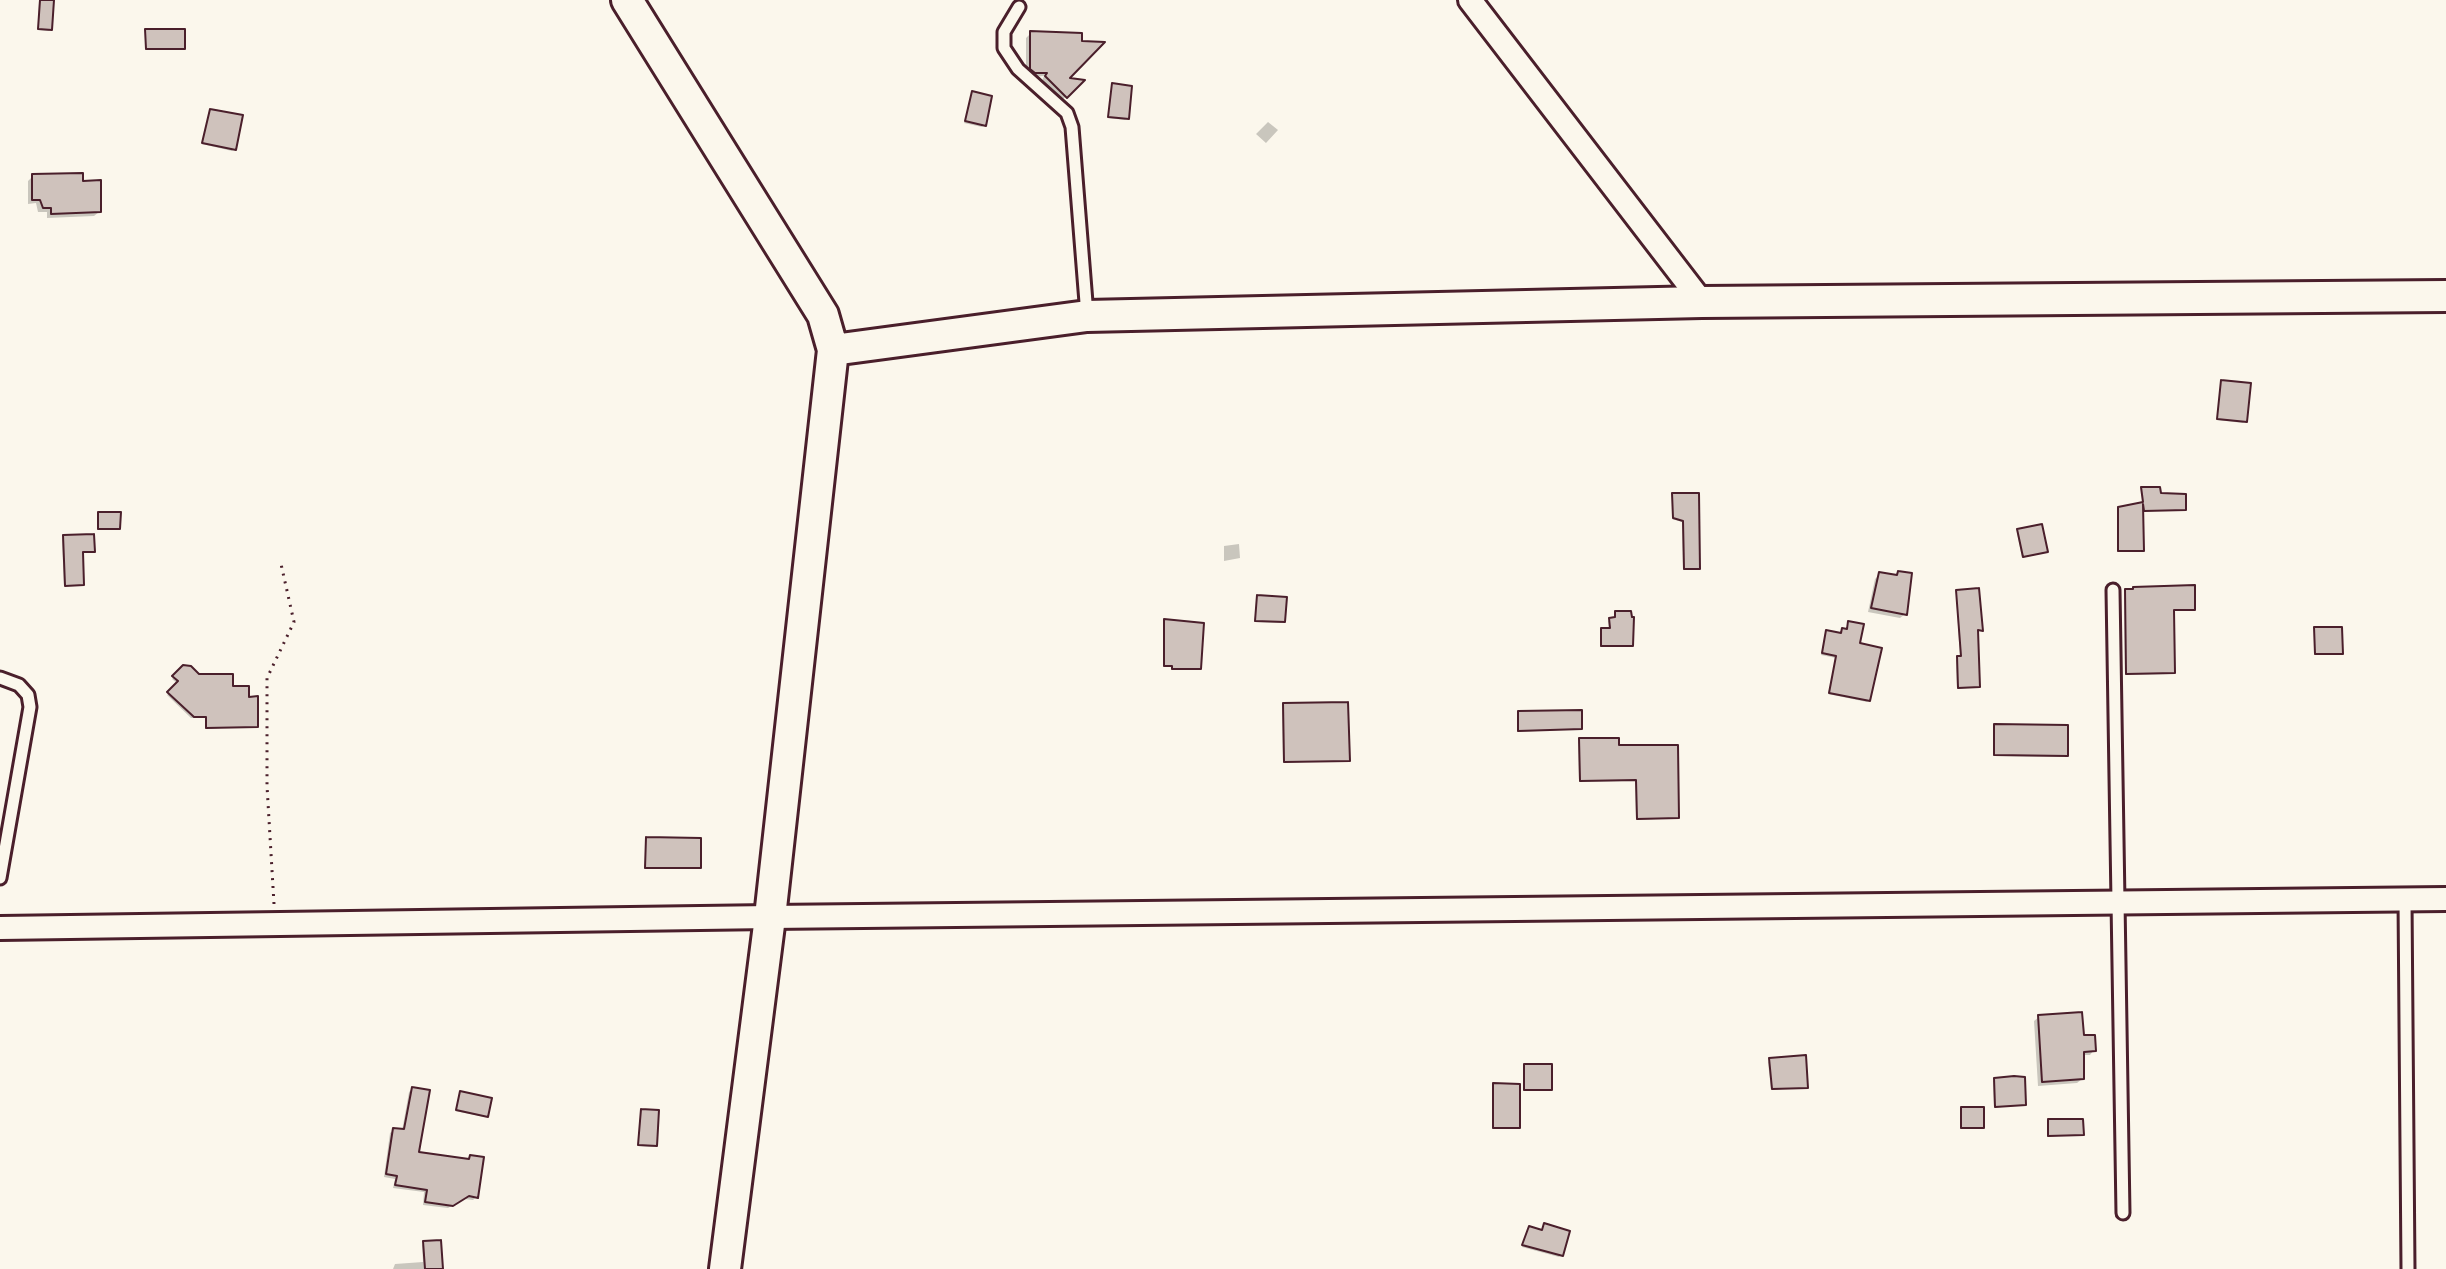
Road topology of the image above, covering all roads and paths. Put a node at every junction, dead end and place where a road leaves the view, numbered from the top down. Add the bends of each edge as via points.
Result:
1 (627, 0) edge
2 (1470, 0) edge
3 (1019, 7) dead end
4 (2446, 296) edge
5 (1702, 302) junction
6 (1087, 316) junction
7 (833, 350) junction
8 (281, 564) dead end
9 (2113, 590) dead end
10 (0, 678) edge
11 (0, 878) edge
12 (2446, 899) edge
13 (2405, 900) junction
14 (2118, 902) junction
15 (770, 917) junction
16 (275, 924) junction
17 (0, 928) edge
18 (2123, 1213) dead end
19 (725, 1269) edge
20 (2408, 1269) edge

1 - 7 street via 823,315
2 - 5 street
3 - 6 lane via 1005,28 1004,48 1018,69 1067,113 1072,127
4 - 5 street
5 - 6 street
6 - 7 street
7 - 15 street
8 - 16 path via 294,622 267,678
9 - 14 lane
10 - 11 lane via 19,685 30,707
12 - 13 street
13 - 14 street
13 - 20 lane
14 - 15 street
14 - 18 lane
15 - 16 street
15 - 19 street
16 - 17 street

